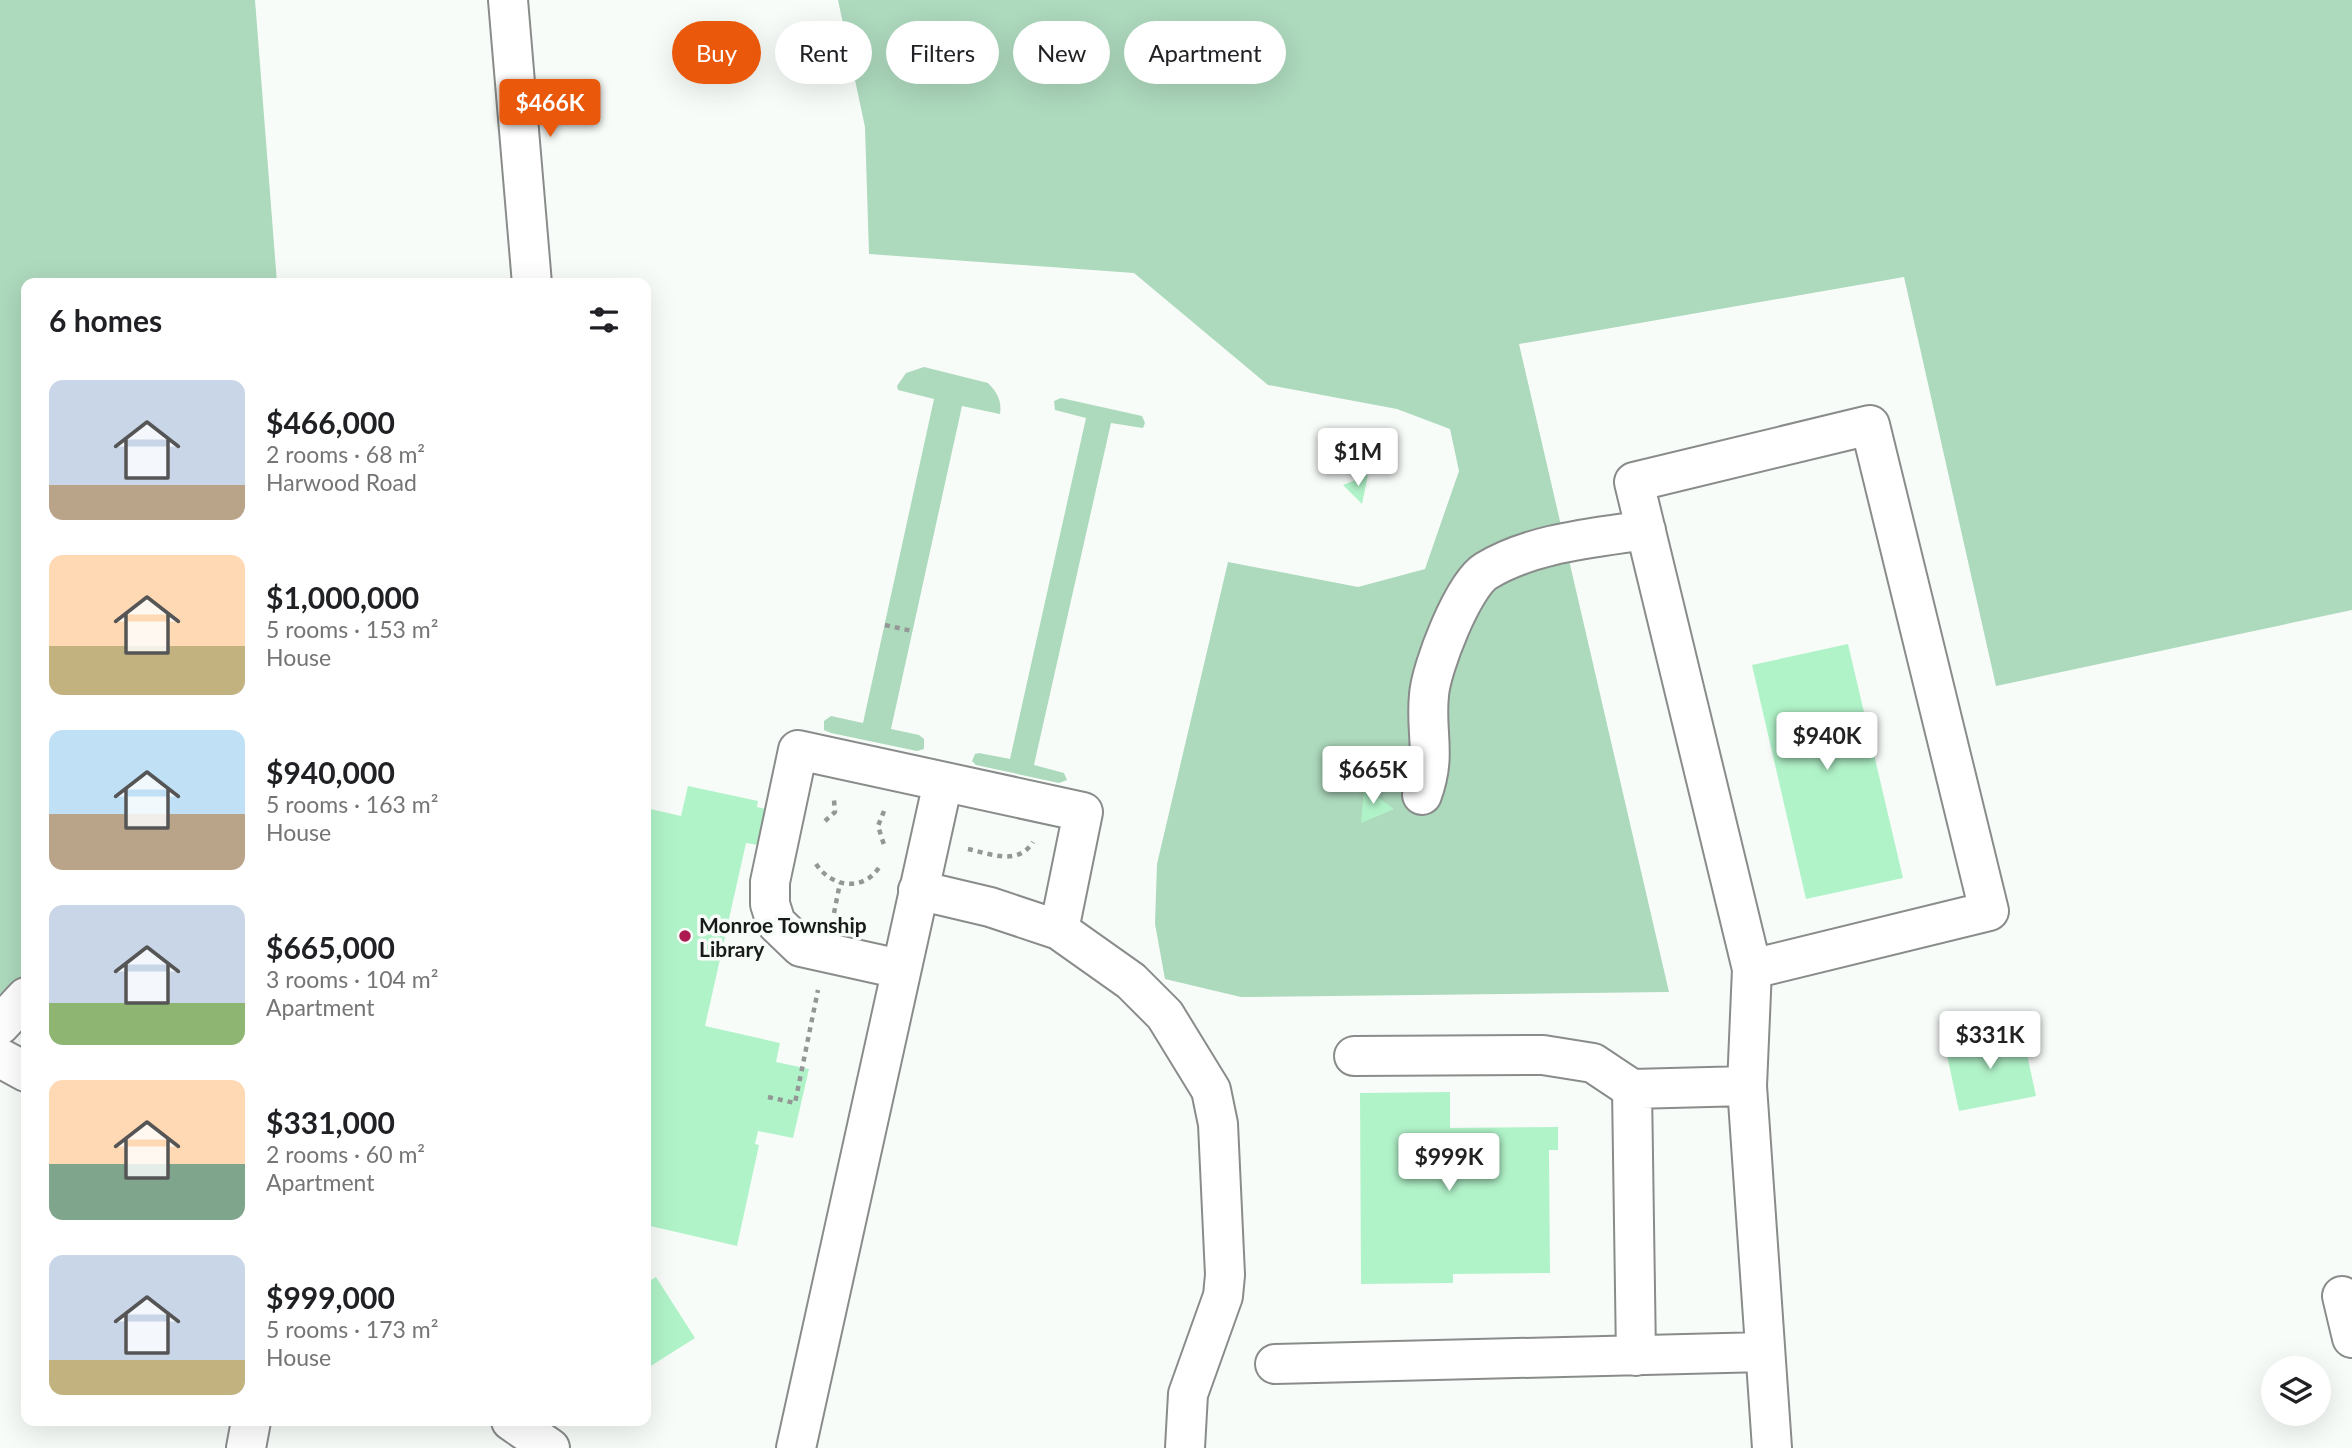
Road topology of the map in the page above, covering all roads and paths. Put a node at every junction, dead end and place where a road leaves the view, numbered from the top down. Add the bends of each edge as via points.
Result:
1 (508, 0) edge
2 (531, 278) edge
3 (1646, 530) junction
4 (885, 625) dead end
5 (912, 631) dead end
6 (815, 754) junction
7 (906, 774) junction
8 (943, 782) junction
9 (1422, 795) dead end
10 (823, 823) dead end
11 (813, 855) dead end
12 (840, 883) junction
13 (918, 890) junction
14 (1059, 930) junction
15 (826, 952) junction
16 (900, 969) junction
17 (1752, 969) junction
18 (21, 1002) edge
19 (0, 1025) edge
20 (1354, 1056) dead end
21 (0, 1058) edge
22 (21, 1069) edge
23 (1747, 1086) junction
24 (1632, 1089) junction
25 (768, 1097) dead end
26 (2342, 1296) dead end
27 (2352, 1338) edge
28 (1765, 1352) junction
29 (1636, 1356) junction
30 (1275, 1364) dead end
31 (250, 1426) edge
32 (246, 1448) edge
33 (796, 1448) edge
34 (1185, 1448) edge
35 (1772, 1448) edge

1 - 2 street
3 - 9 street via 1573,542 1483,572 1454,617 1437,657 1429,695 1431,772
3 - 17 street
3 - 17 street via 1634,482 1870,425 1989,911
4 - 5 path
6 - 7 street
6 - 10 path via 835,812
6 - 15 street via 771,882 770,904 776,923 790,939 800,947
7 - 8 street
7 - 12 path via 878,821 885,846 878,869 859,883
8 - 13 street
8 - 14 street via 1083,812
11 - 12 path via 824,876
12 - 15 path
13 - 14 street
13 - 16 street
14 - 34 street via 1131,981 1165,1015 1212,1090 1218,1124 1225,1275 1223,1296 1188,1394
15 - 16 street
15 - 25 path via 795,1103
16 - 33 street
17 - 23 street
18 - 19 street
20 - 24 street via 1543,1055 1593,1063
21 - 22 street
23 - 24 street
23 - 28 street
24 - 29 street
26 - 27 street
28 - 29 street
28 - 35 street
29 - 30 street
31 - 32 street

